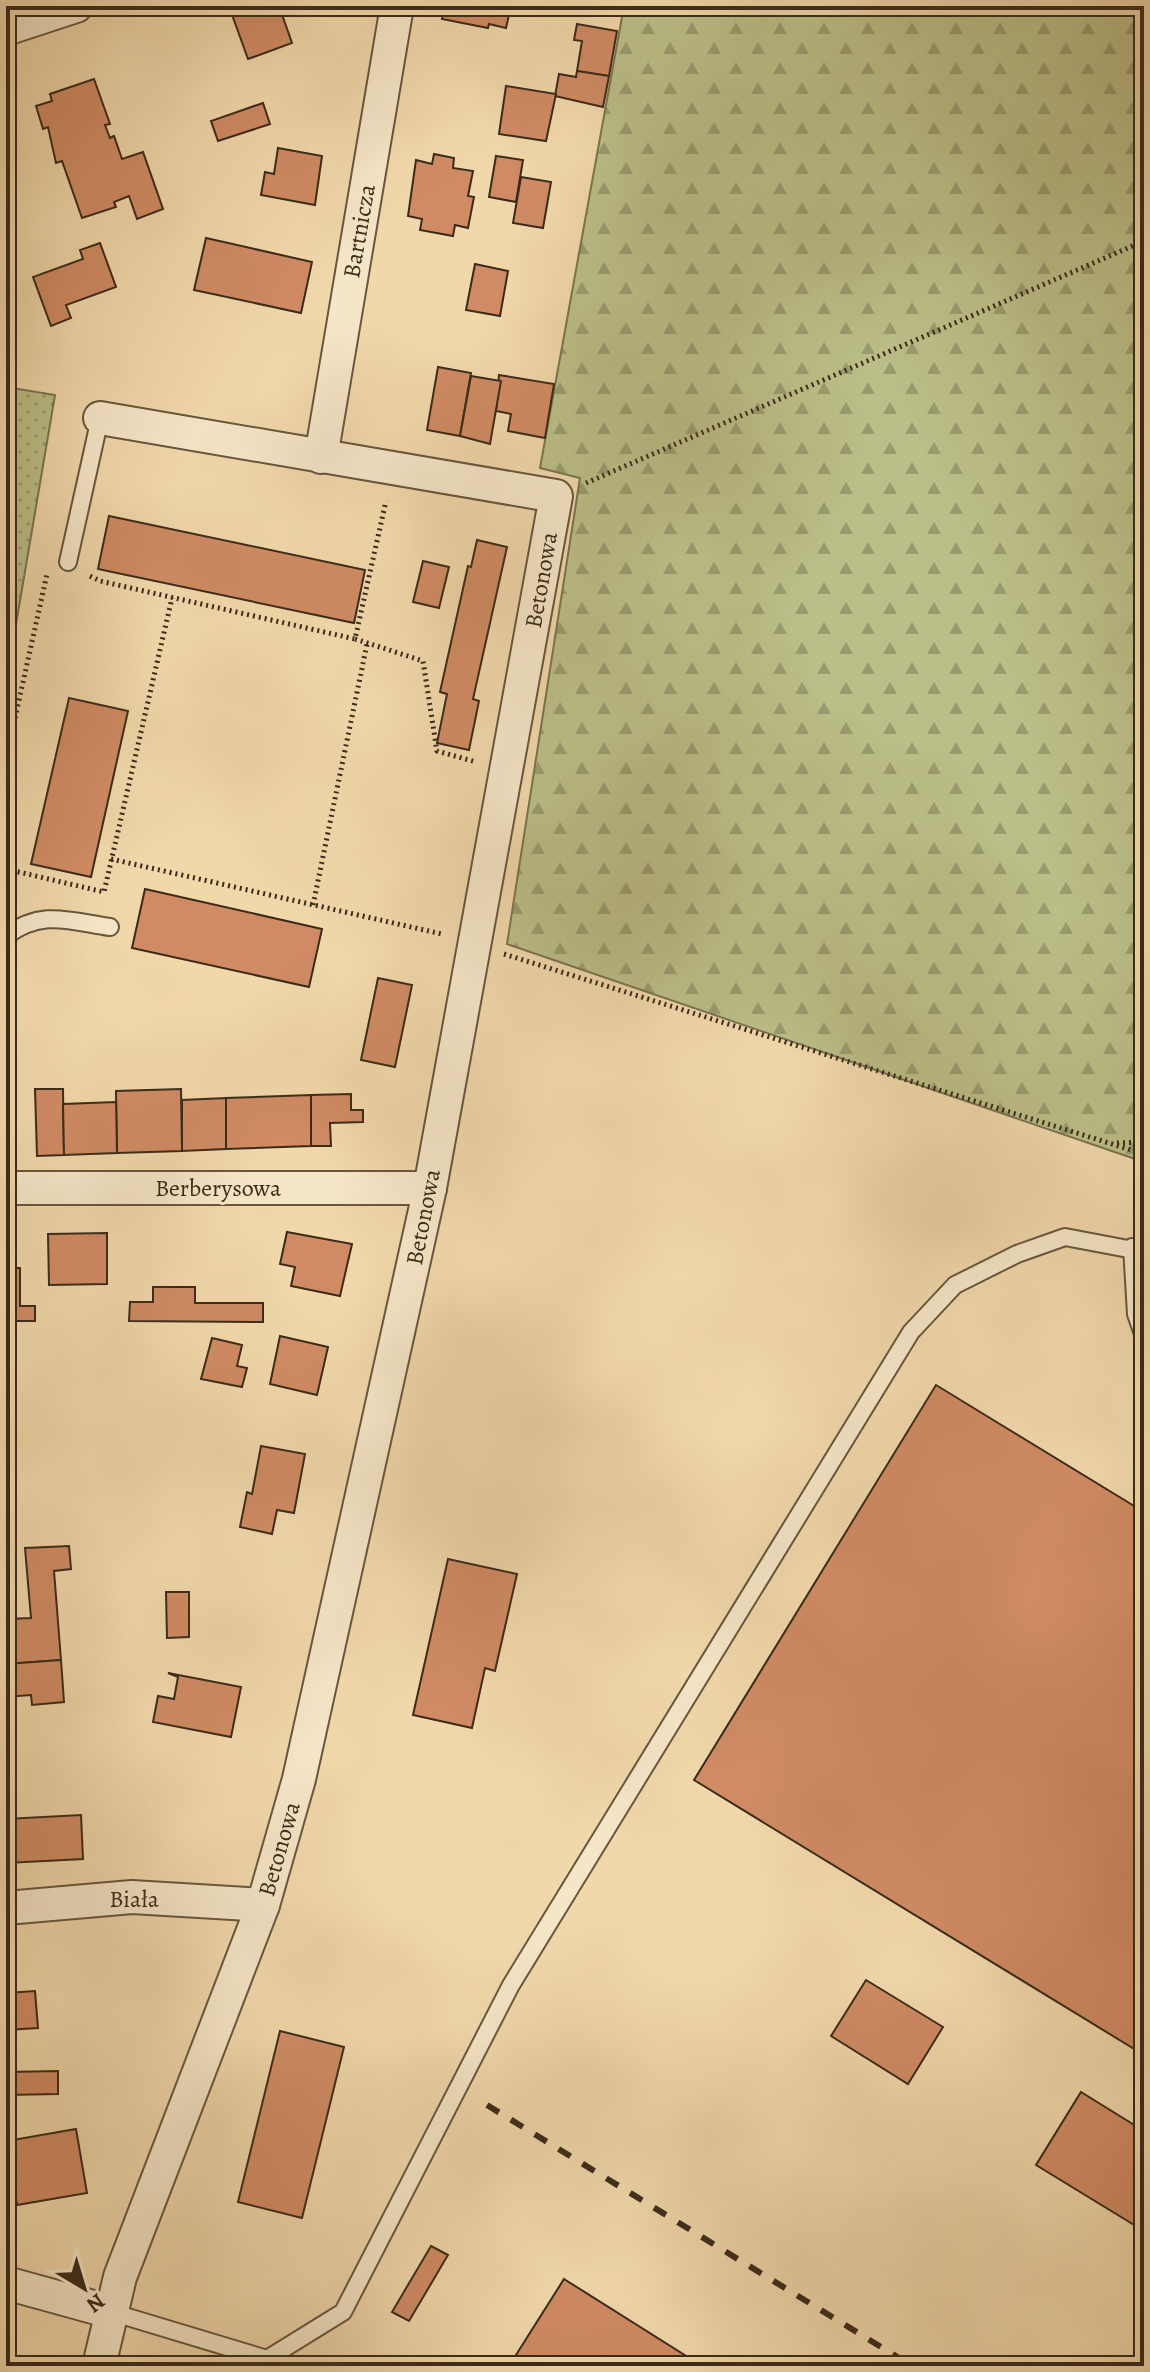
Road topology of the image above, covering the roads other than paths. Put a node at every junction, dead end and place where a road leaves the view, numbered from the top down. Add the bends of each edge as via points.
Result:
1 (76, 6) edge
2 (397, 6) edge
3 (6, 29) edge
4 (100, 418) joint
5 (321, 457) junction
6 (66, 568) road end
7 (110, 927) dead end
8 (6, 936) edge
9 (6, 1188) edge
10 (430, 1188) junction
11 (1138, 1250) edge
12 (1144, 1337) edge
13 (263, 1905) junction
14 (6, 1908) edge
15 (6, 2283) edge
16 (111, 2312) junction
17 (271, 2362) edge
18 (99, 2366) edge

1 - 3 street
2 - 5 street, Bartnicza
4 - 5 street
4 - 6 lane
5 - 10 street, Betonowa via 556,496 506,770 462,940
7 - 8 lane via 44,917 24,922
9 - 10 street, Berberysowa
10 - 13 street, Betonowa via 332,1641
11 - 12 lane via 1136,1314
11 - 17 lane via 1065,1237 1017,1254 955,1285 911,1332 511,1985 343,2312
13 - 14 street, Biała via 132,1897
13 - 16 street, Betonowa via 136,2230
15 - 16 street
16 - 17 lane
16 - 18 street, Betonowa

